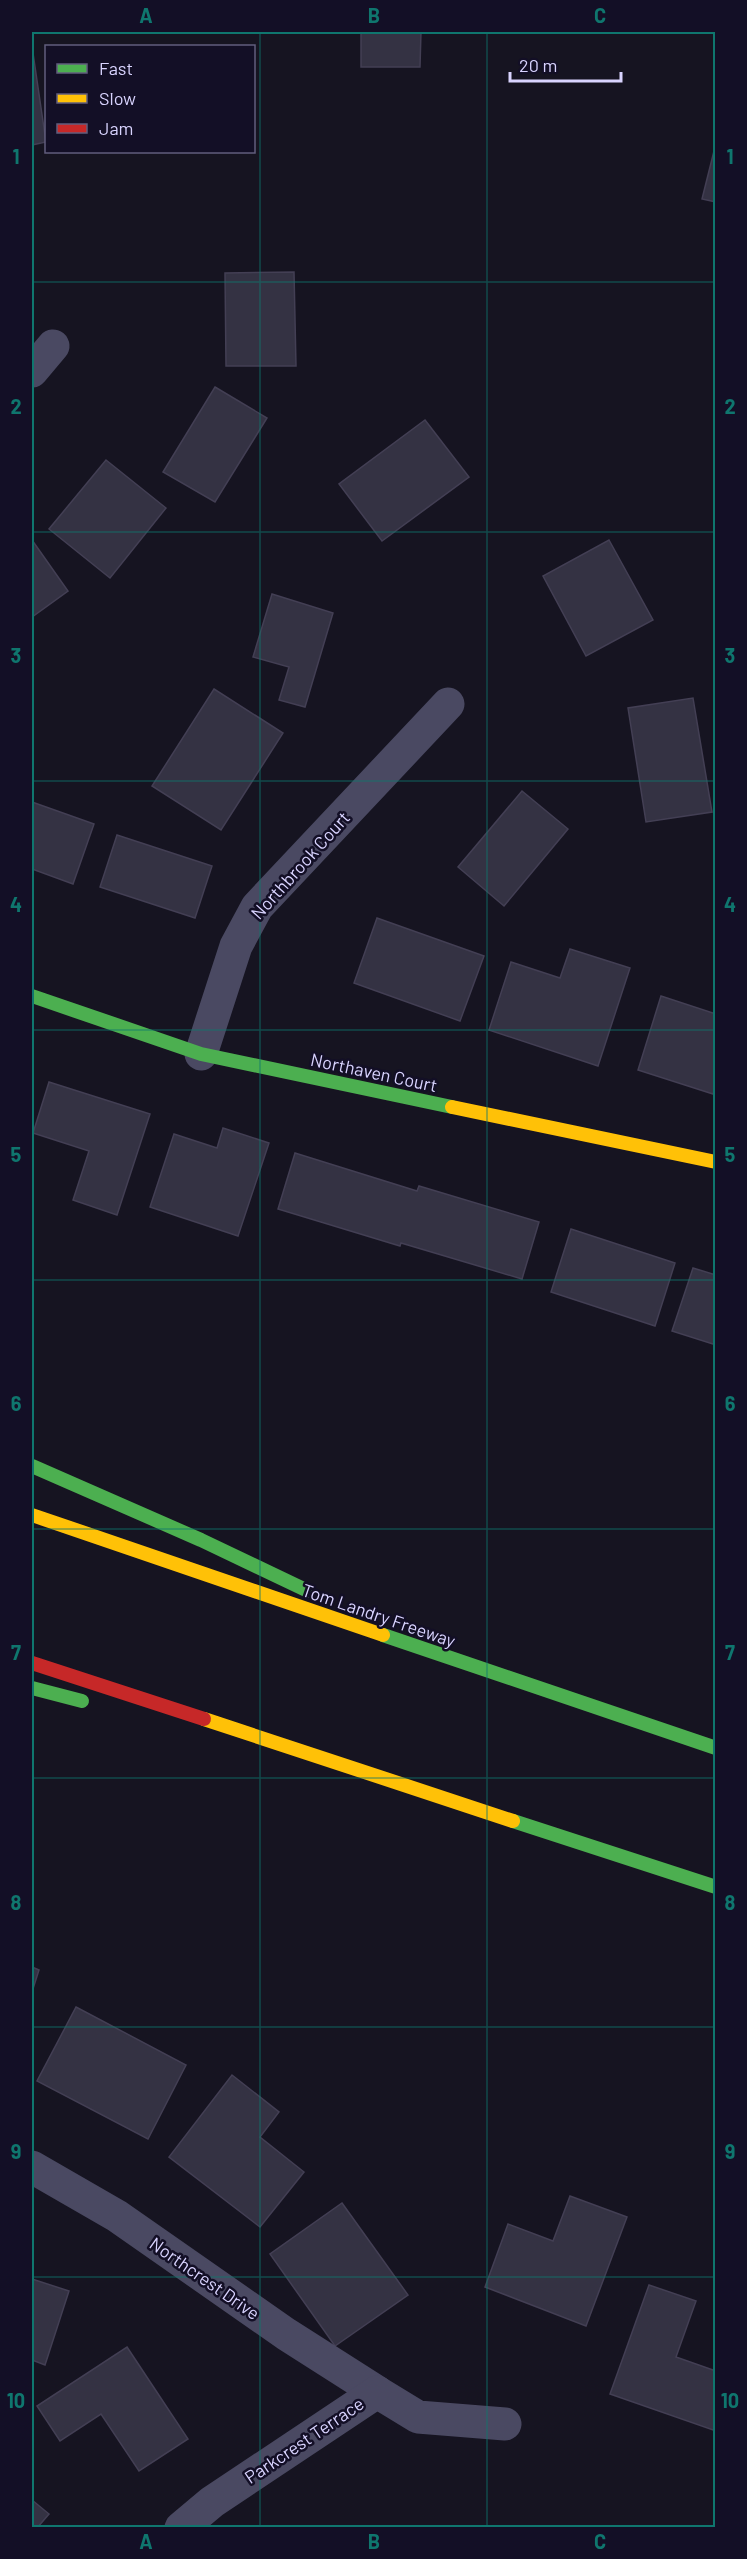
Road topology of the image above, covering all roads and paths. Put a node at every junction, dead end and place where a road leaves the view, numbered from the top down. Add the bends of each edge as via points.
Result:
1 (53, 346) dead end
2 (32, 371) edge
3 (448, 704) dead end
4 (32, 996) edge
5 (201, 1054) junction
6 (716, 1162) edge
7 (32, 1466) edge
8 (32, 1515) edge
9 (318, 1595) dead end
10 (339, 1605) dead end
11 (456, 1661) junction
12 (32, 1664) edge
13 (32, 1688) edge
14 (91, 1704) dead end
15 (716, 1748) edge
16 (276, 1758) dead end
17 (656, 1868) junction
18 (716, 1887) edge
19 (32, 2167) edge
20 (377, 2392) junction
21 (505, 2424) dead end
22 (181, 2528) edge

1 - 2 street
3 - 5 street, Northbrook Court via 257,908 236,946
4 - 5 main road, Northaven Court
5 - 6 main road, Northaven Court
7 - 9 main road
8 - 11 main road, Tom Landry Freeway
10 - 11 main road
11 - 15 main road, Tom Landry Freeway
12 - 17 main road
13 - 14 main road
16 - 17 main road
17 - 18 main road
19 - 20 street, Northcrest Drive via 117,2216
20 - 21 street, Parkcrest Terrace via 418,2417
20 - 22 street, Parkcrest Terrace via 212,2502

